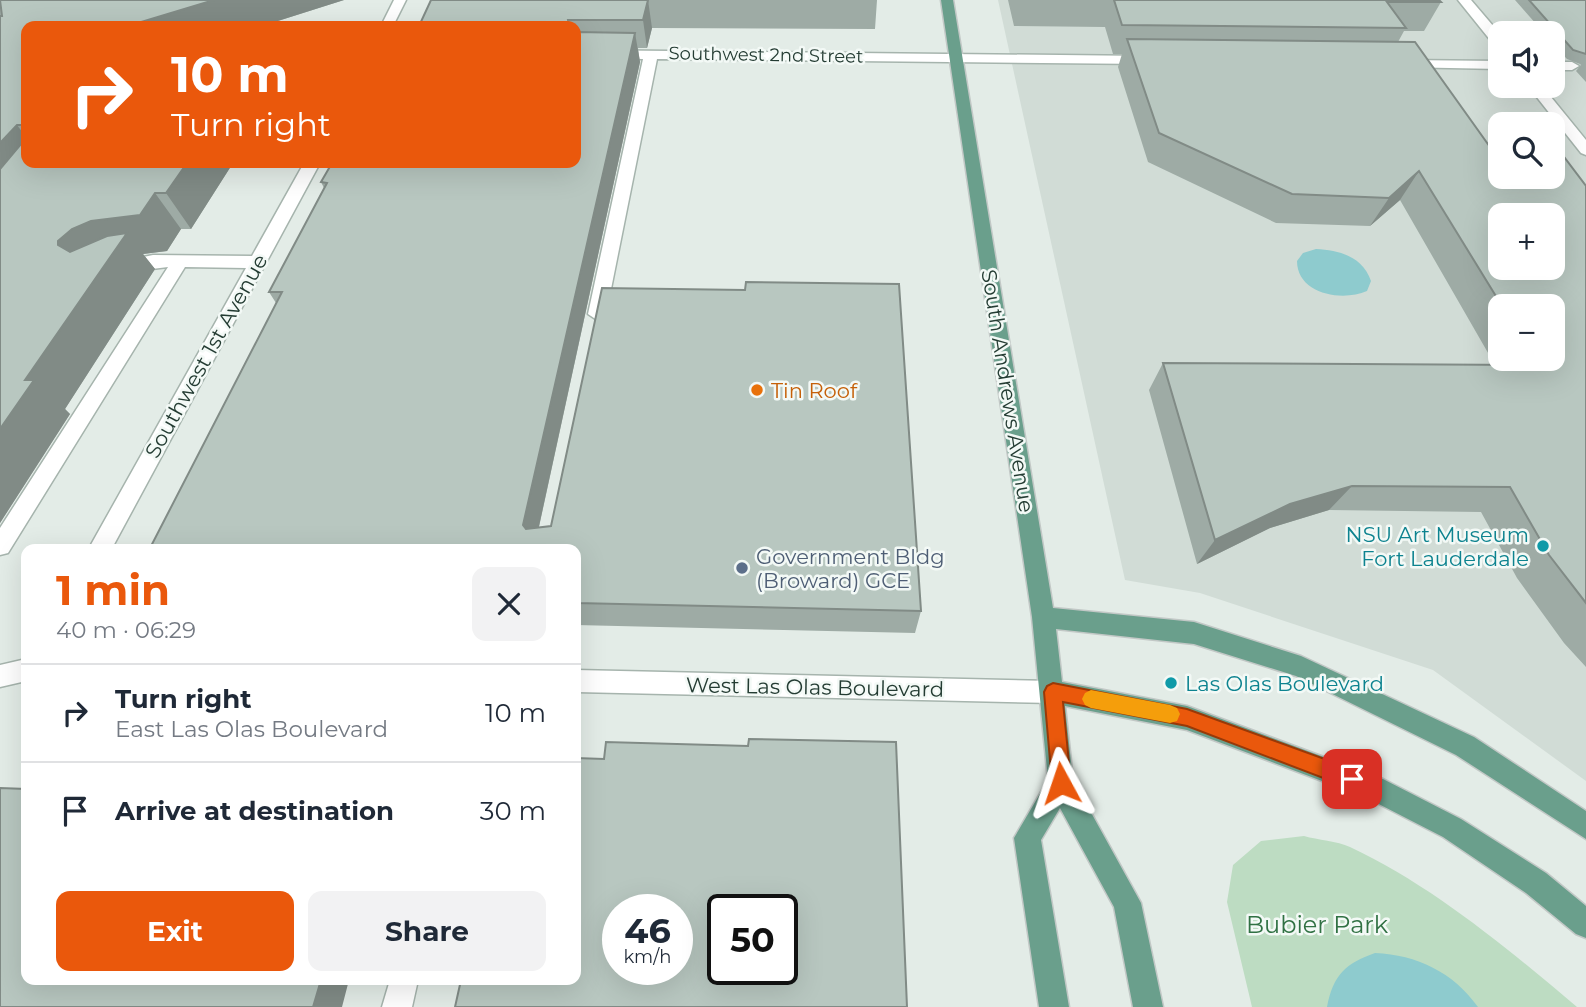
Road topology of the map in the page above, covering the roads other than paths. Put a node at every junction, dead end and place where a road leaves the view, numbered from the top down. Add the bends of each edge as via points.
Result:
1 (400, 0) edge
2 (947, 0) edge
3 (1464, 0) edge
4 (390, 21) edge
5 (1488, 29) edge
6 (581, 54) edge
7 (651, 54) junction
8 (957, 57) junction
9 (1158, 60) edge
10 (1388, 64) edge
11 (1488, 65) edge
12 (1565, 66) edge
13 (1572, 66) edge
14 (1545, 98) edge
15 (1586, 150) edge
16 (309, 168) edge
17 (181, 260) junction
18 (257, 262) junction
19 (105, 274) edge
20 (593, 334) edge
21 (102, 544) edge
22 (0, 545) edge
23 (1042, 617) junction
24 (21, 671) edge
25 (0, 676) edge
26 (581, 681) edge
27 (1053, 692) junction
28 (1061, 783) junction
29 (1586, 826) edge
30 (1586, 924) edge
31 (403, 985) edge
32 (397, 1007) edge
33 (1054, 1007) edge
34 (1148, 1007) edge

1 - 4 street
2 - 8 main road, South Andrews Avenue
3 - 5 street
6 - 7 street, Southwest 2nd Street
7 - 8 street, Southwest 2nd Street
7 - 20 street
8 - 9 street, Southwest 2nd Street
8 - 23 main road, South Andrews Avenue
10 - 11 street
12 - 13 street
14 - 15 street
16 - 18 street, Southwest 1st Avenue
17 - 18 street
17 - 19 street via 121,266
17 - 22 street
18 - 21 street, Southwest 1st Avenue
23 - 27 main road, South Andrews Avenue
23 - 29 main road via 1194,633 1301,667 1465,746
24 - 25 street
26 - 27 street, West Las Olas Boulevard
27 - 28 main road, South Andrews Avenue
27 - 30 main road via 1187,718 1374,788 1452,828 1536,883
28 - 33 main road via 1027,838
28 - 34 main road, South Andrews Avenue via 1128,903
31 - 32 street

